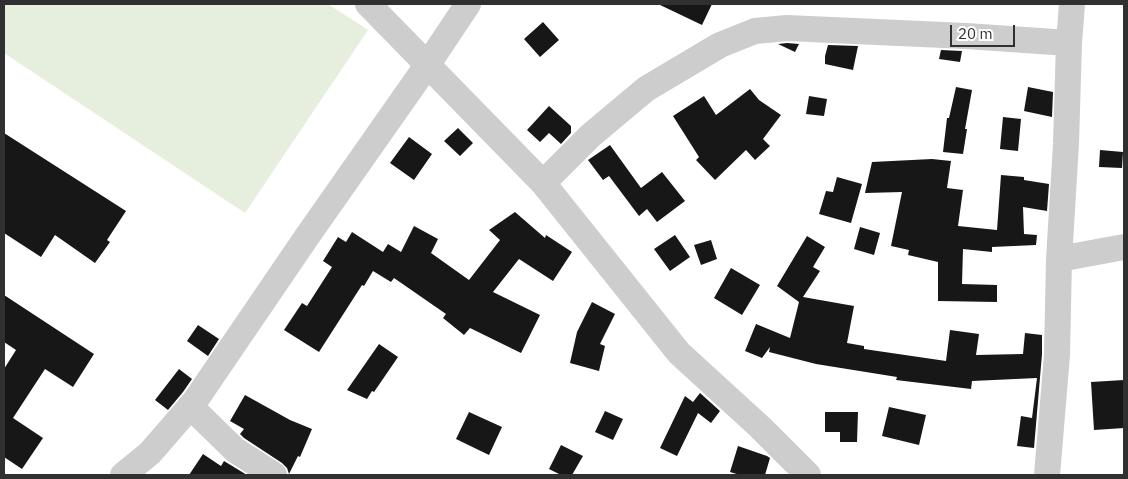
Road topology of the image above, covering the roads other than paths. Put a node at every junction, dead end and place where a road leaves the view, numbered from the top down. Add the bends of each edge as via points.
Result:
1 (368, 4) edge
2 (468, 4) edge
3 (1072, 4) edge
4 (1069, 43) junction
5 (428, 64) junction
6 (543, 183) junction
7 (1124, 247) edge
8 (1059, 259) junction
9 (191, 407) junction
10 (123, 475) edge
11 (274, 475) edge
12 (808, 475) edge
13 (1048, 475) edge

1 - 5 street
2 - 5 street
3 - 4 street
4 - 6 street via 787,28 755,31 720,45 646,89 590,136
4 - 8 street
5 - 6 street
5 - 9 street
6 - 12 street via 679,353
7 - 8 street
8 - 13 street via 1057,355
9 - 10 street via 150,454
9 - 11 street via 235,450

